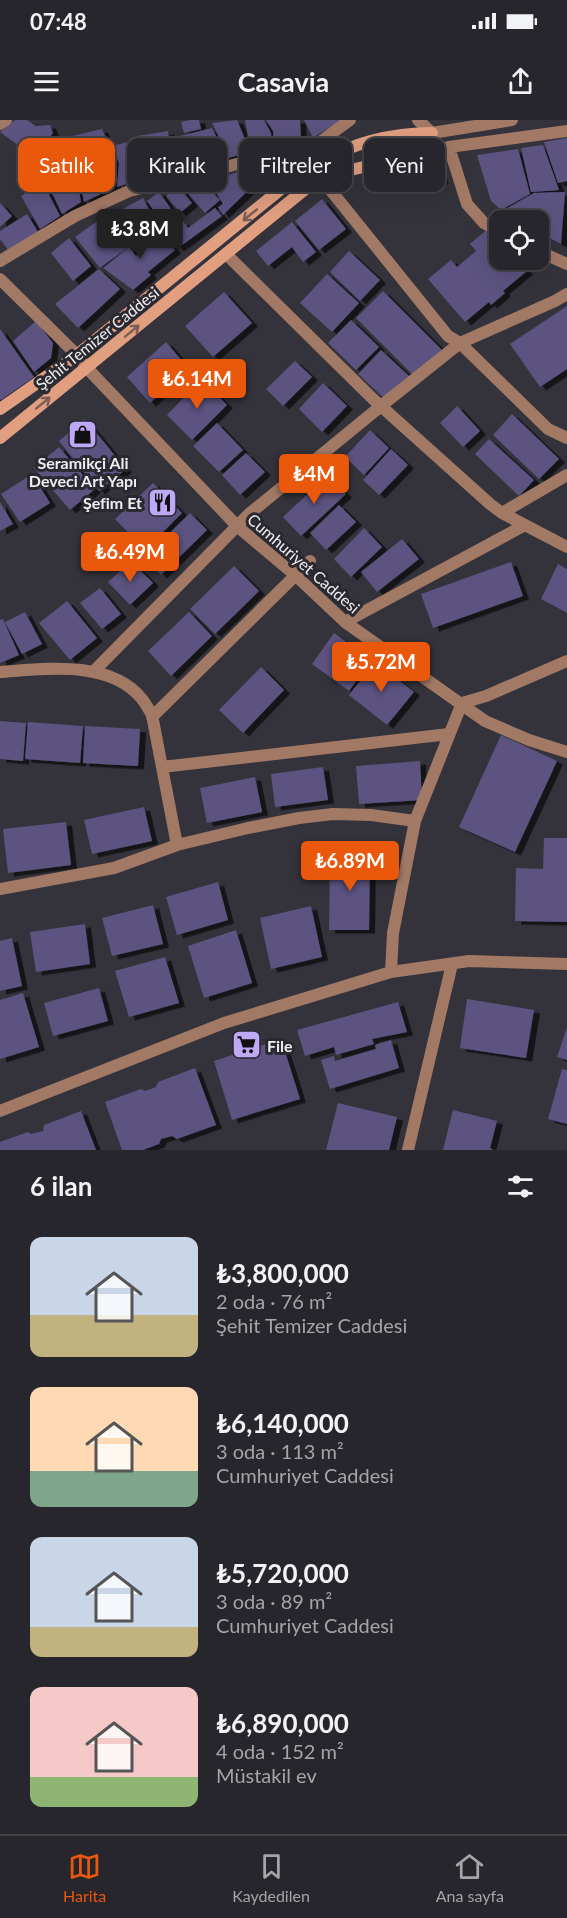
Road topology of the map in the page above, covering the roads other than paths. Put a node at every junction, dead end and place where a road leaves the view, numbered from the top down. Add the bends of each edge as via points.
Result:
1 (6, 120) edge
2 (350, 120) edge
3 (418, 120) edge
4 (512, 120) edge
5 (0, 124) edge
6 (567, 131) edge
7 (432, 133) junction
8 (325, 138) edge
9 (352, 147) edge
10 (449, 147) junction
11 (445, 148) edge
12 (239, 164) edge
13 (277, 192) edge
14 (294, 192) edge
15 (334, 192) edge
16 (489, 226) edge
17 (226, 254) junction
18 (549, 256) edge
19 (0, 261) edge
20 (567, 264) edge
21 (0, 279) edge
22 (567, 294) edge
23 (460, 343) junction
24 (77, 355) junction
25 (87, 368) junction
26 (381, 406) junction
27 (0, 409) edge
28 (0, 438) edge
29 (567, 438) edge
30 (567, 475) edge
31 (502, 513) junction
32 (525, 525) junction
33 (238, 527) junction
34 (567, 547) edge
35 (310, 561) dead end
36 (295, 575) junction
37 (345, 622) junction
38 (567, 661) edge
39 (0, 672) edge
40 (93, 672) junction
41 (462, 703) junction
42 (152, 717) junction
43 (449, 734) junction
44 (567, 753) edge
45 (162, 767) junction
46 (415, 821) junction
47 (177, 845) junction
48 (0, 889) edge
49 (452, 964) junction
50 (567, 964) edge
51 (392, 972) junction
52 (0, 1111) edge
53 (408, 1150) edge

1 - 5 street
2 - 8 street
3 - 7 street
4 - 7 street
6 - 10 street
7 - 9 main road, Şehit Temizer Caddesi via 404,133
10 - 11 street
10 - 16 street via 467,204
12 - 19 street via 129,191 75,216
13 -> 24 main road, Şehit Temizer Caddesi
14 - 17 main road, Şehit Temizer Caddesi
15 - 23 street via 448,336
25 -> 17 main road, Şehit Temizer Caddesi
17 - 26 street
18 - 20 street
21 - 24 street, Cumhuriyet Caddesi
22 - 23 street
23 - 26 street
23 - 29 street via 548,429
24 - 25 street, Cumhuriyet Caddesi
24 - 27 main road, Şehit Temizer Caddesi
28 -> 25 main road, Şehit Temizer Caddesi
25 - 33 street, Cumhuriyet Caddesi
26 - 31 street
26 - 33 street
30 - 31 street
31 - 32 street
32 - 34 street
32 - 37 street
33 - 36 street, Cumhuriyet Caddesi
33 - 40 street
35 - 36 street
36 - 37 street, Cumhuriyet Caddesi
36 - 42 street
37 - 41 street, Cumhuriyet Caddesi
38 - 41 street
39 - 40 street
40 - 42 street via 126,686 141,698
41 - 43 street
41 - 44 street, Cumhuriyet Caddesi via 486,721
42 - 45 street
43 - 45 street
43 - 46 street
45 - 47 street
46 - 47 street via 333,814
46 - 51 street via 393,933
47 - 48 street via 114,868
49 - 50 street
49 - 51 street
49 - 53 street
51 - 52 street via 224,1023

